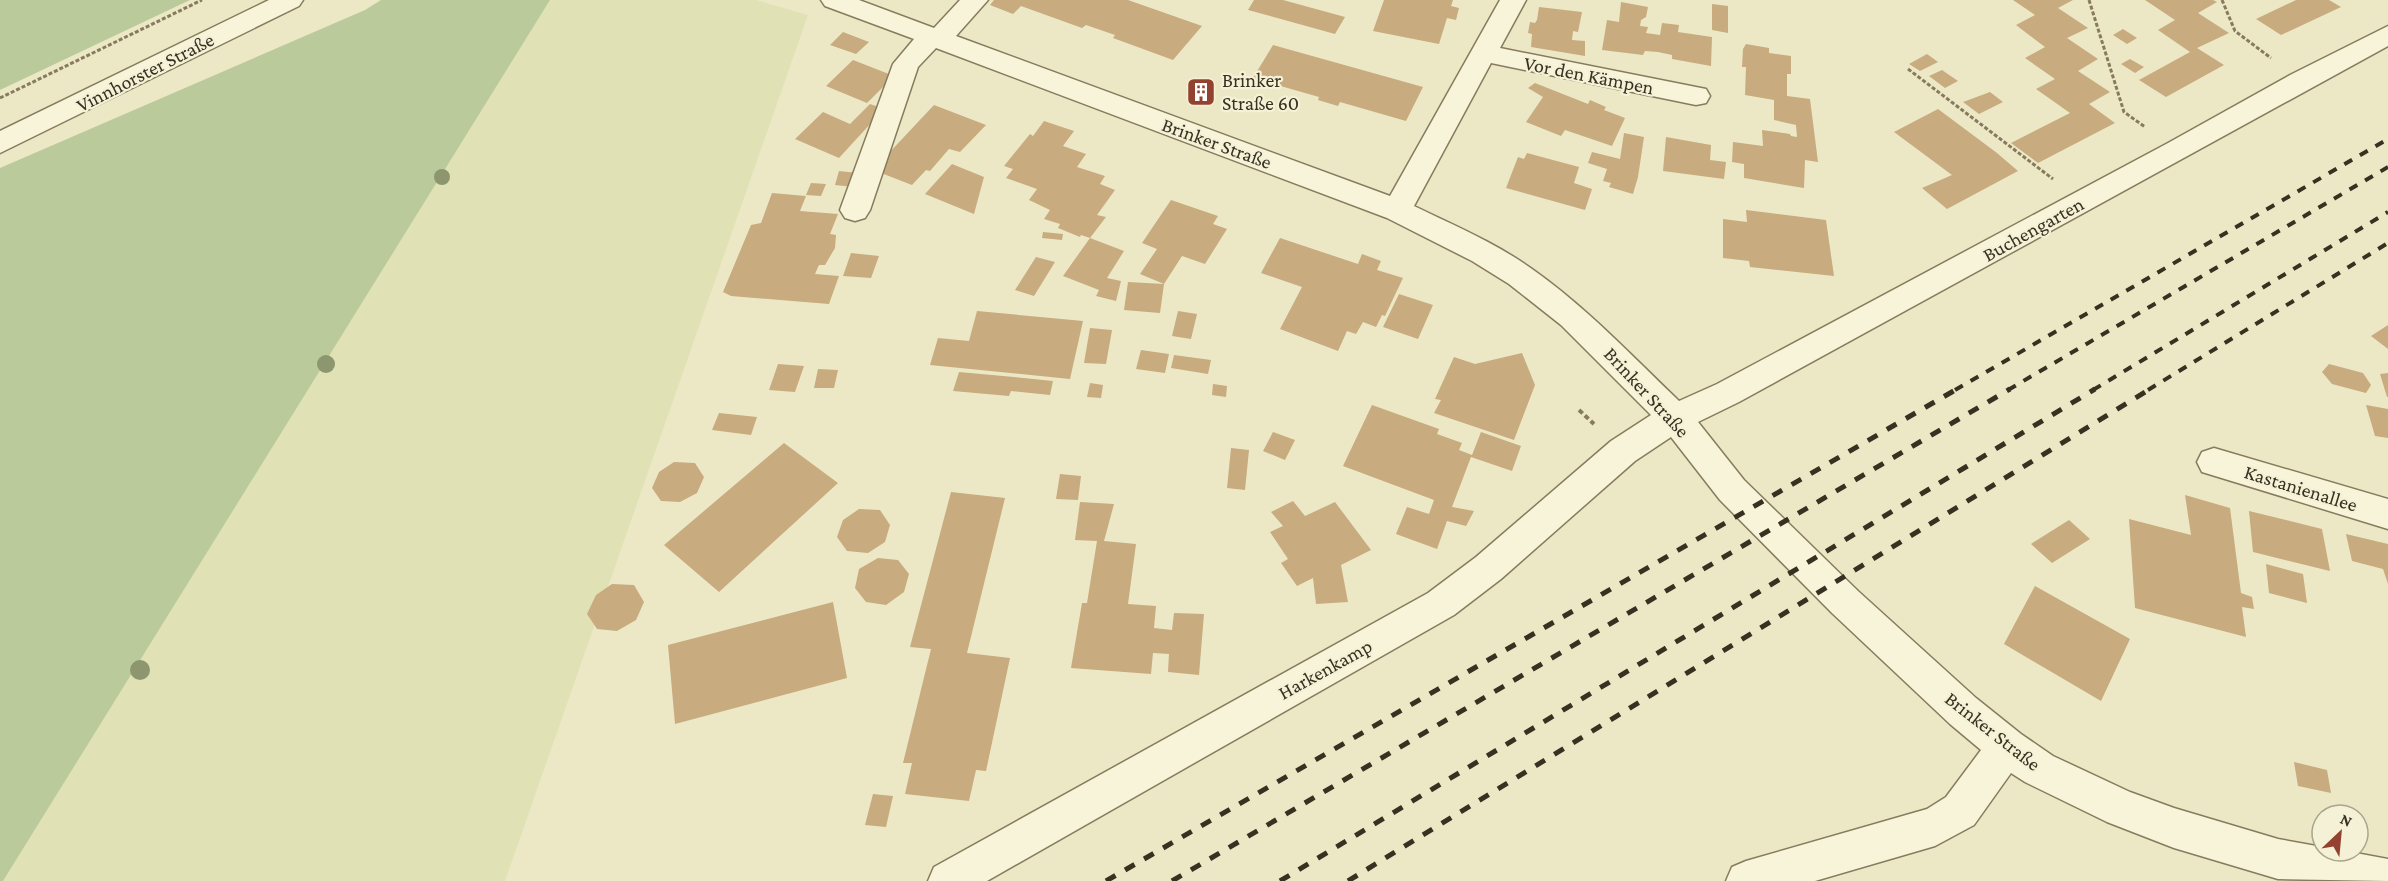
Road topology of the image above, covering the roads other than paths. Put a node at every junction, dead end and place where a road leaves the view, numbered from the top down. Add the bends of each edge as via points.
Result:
1 (290, 0) edge
2 (834, 0) edge
3 (975, 0) edge
4 (1513, 0) edge
5 (2388, 36) edge
6 (936, 37) junction
7 (1483, 53) junction
8 (1696, 96) dead end
9 (0, 143) edge
10 (855, 210) dead end
11 (1397, 210) junction
12 (1675, 418) junction
13 (2214, 462) dead end
14 (2388, 514) edge
15 (2007, 747) junction
16 (2388, 879) edge
17 (948, 881) edge
18 (1746, 881) edge

1 - 9 street, Vinnhorster Straße
2 - 6 street, Brinker Straße
3 - 6 street
4 - 7 street
5 - 12 street, Buchengarten via 1738,388
6 - 10 street via 906,64
6 - 11 street, Brinker Straße
7 - 8 street, Vor den Kämpen
7 - 11 street
11 - 12 street, Brinker Straße via 1520,276 1598,340
12 - 15 street, Brinker Straße via 1732,490 1878,633
12 - 17 street, Harkenkamp via 1624,450 1481,577 1441,604
13 - 14 street, Kastanienallee
15 - 16 street, Brinker Straße via 2049,774 2174,828 2278,859
15 - 18 street via 1960,812 1935,826

